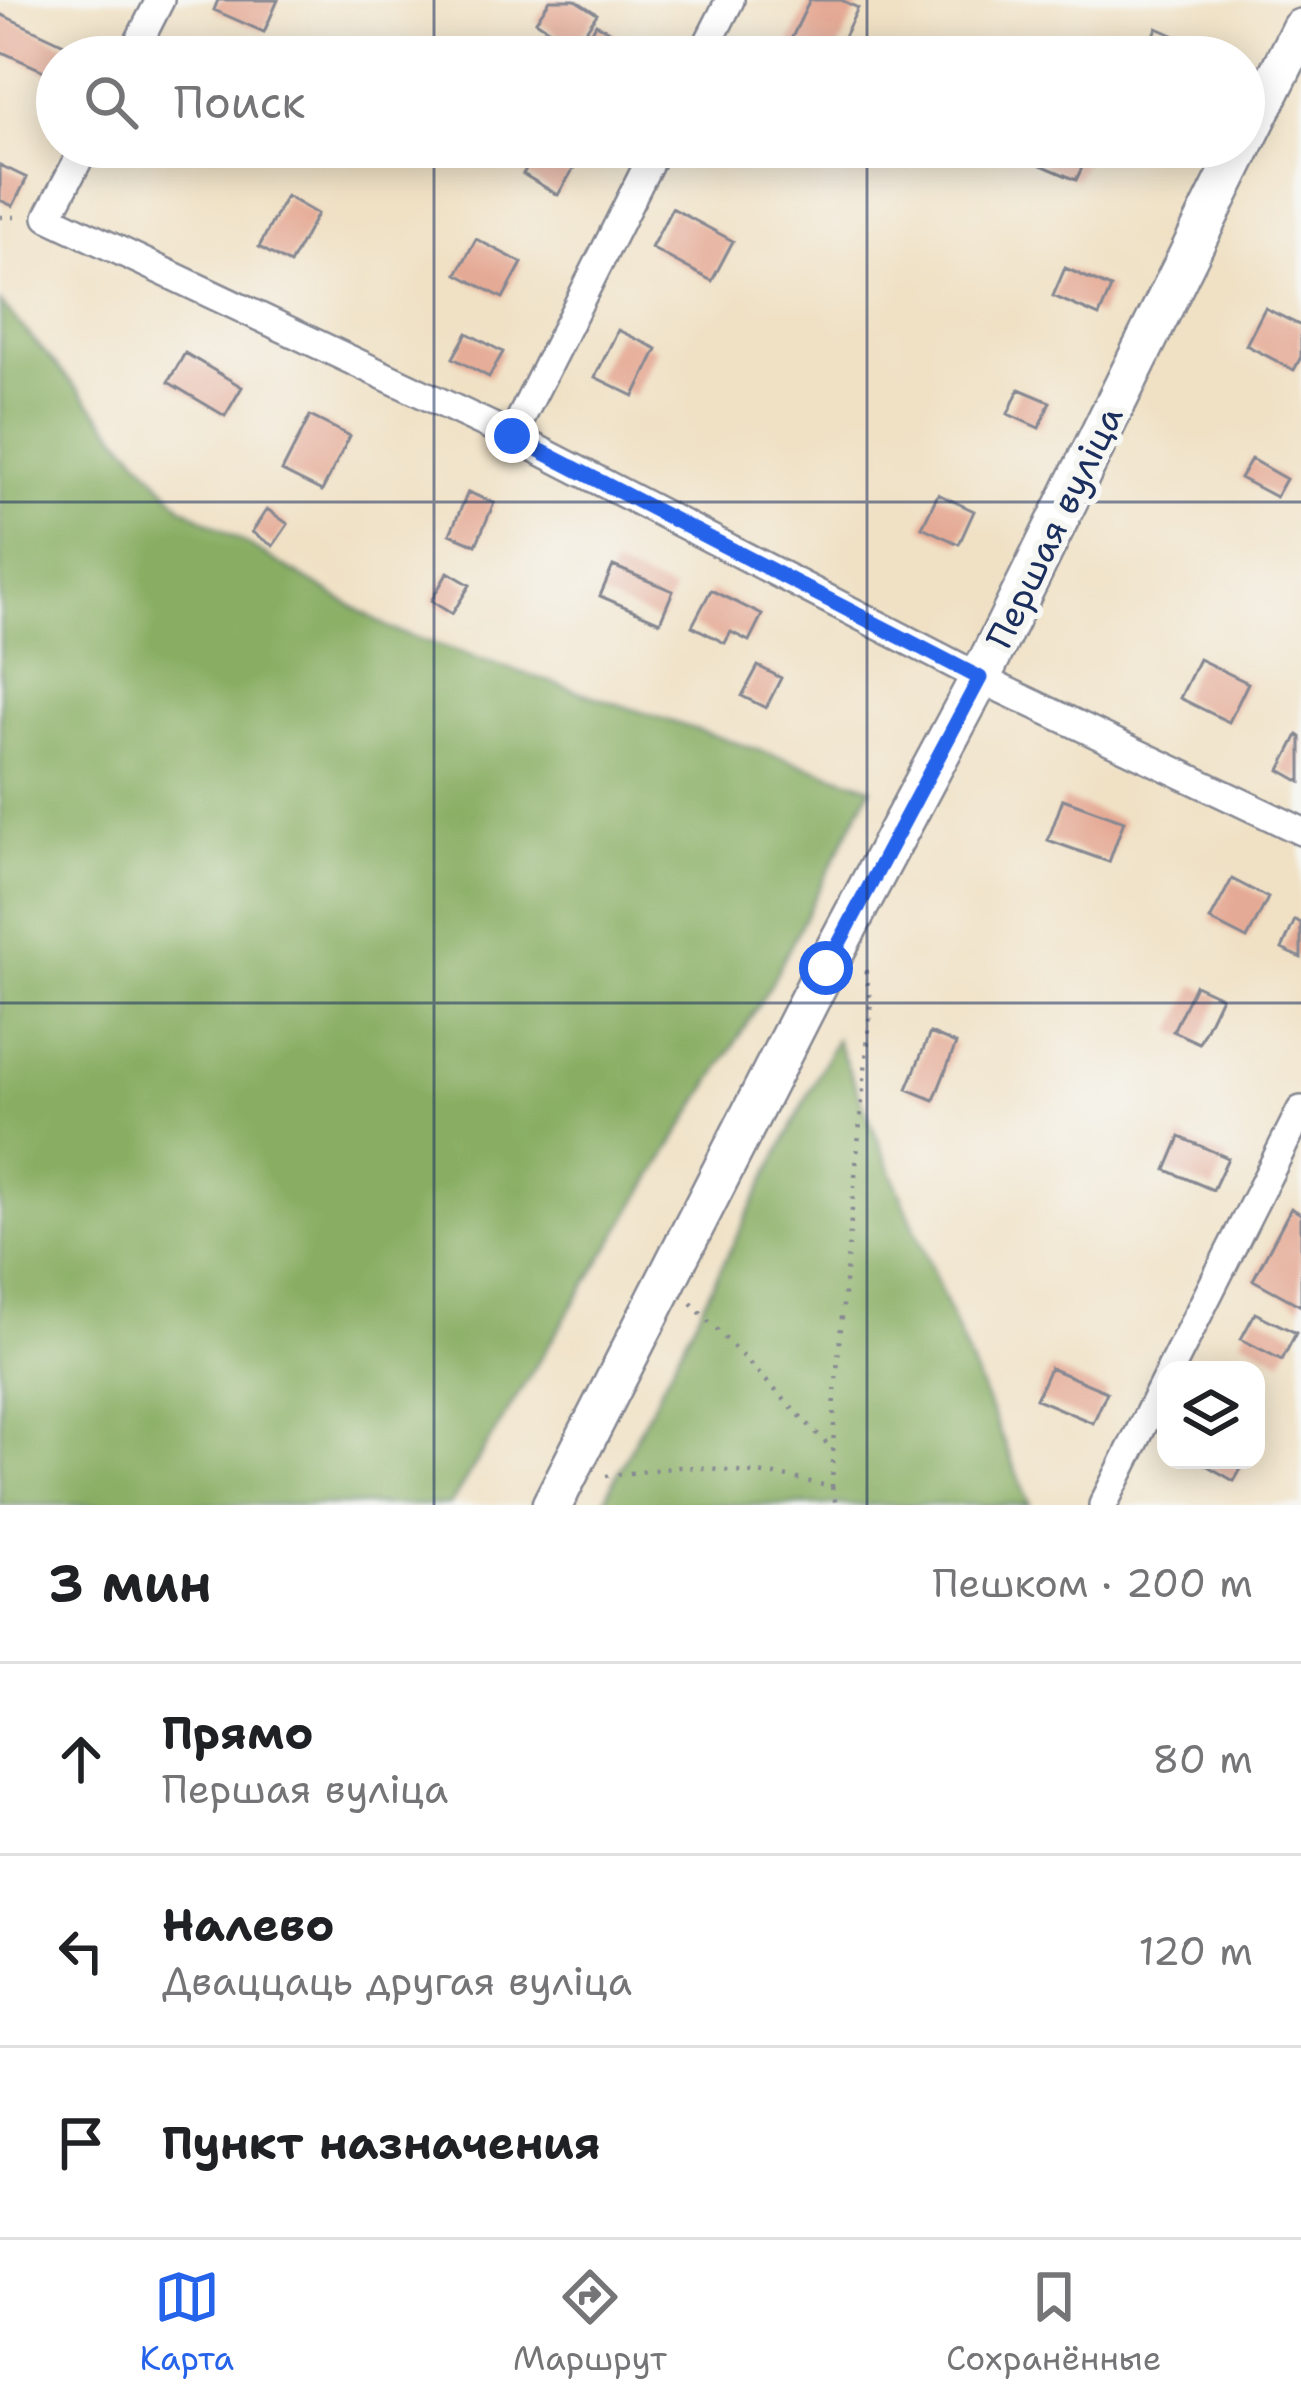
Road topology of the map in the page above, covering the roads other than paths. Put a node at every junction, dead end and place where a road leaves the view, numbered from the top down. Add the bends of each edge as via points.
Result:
1 (160, 0) edge
2 (730, 0) edge
3 (1301, 29) edge
4 (142, 36) edge
5 (712, 36) edge
6 (1265, 101) edge
7 (74, 168) edge
8 (646, 168) edge
9 (1232, 168) edge
10 (512, 436) junction
11 (980, 678) junction
12 (1301, 831) edge
13 (1301, 1110) edge
14 (1175, 1361) edge
15 (1157, 1397) edge
16 (552, 1505) edge
17 (1102, 1505) edge

1 - 4 street
2 - 5 street
3 - 6 main road, Першая вуліца
7 - 10 street via 48,217
8 - 10 street
9 - 11 main road, Першая вуліца
10 - 11 street
11 - 12 street
11 - 16 main road, Першая вуліца via 845,962
13 - 14 street
15 - 17 street

